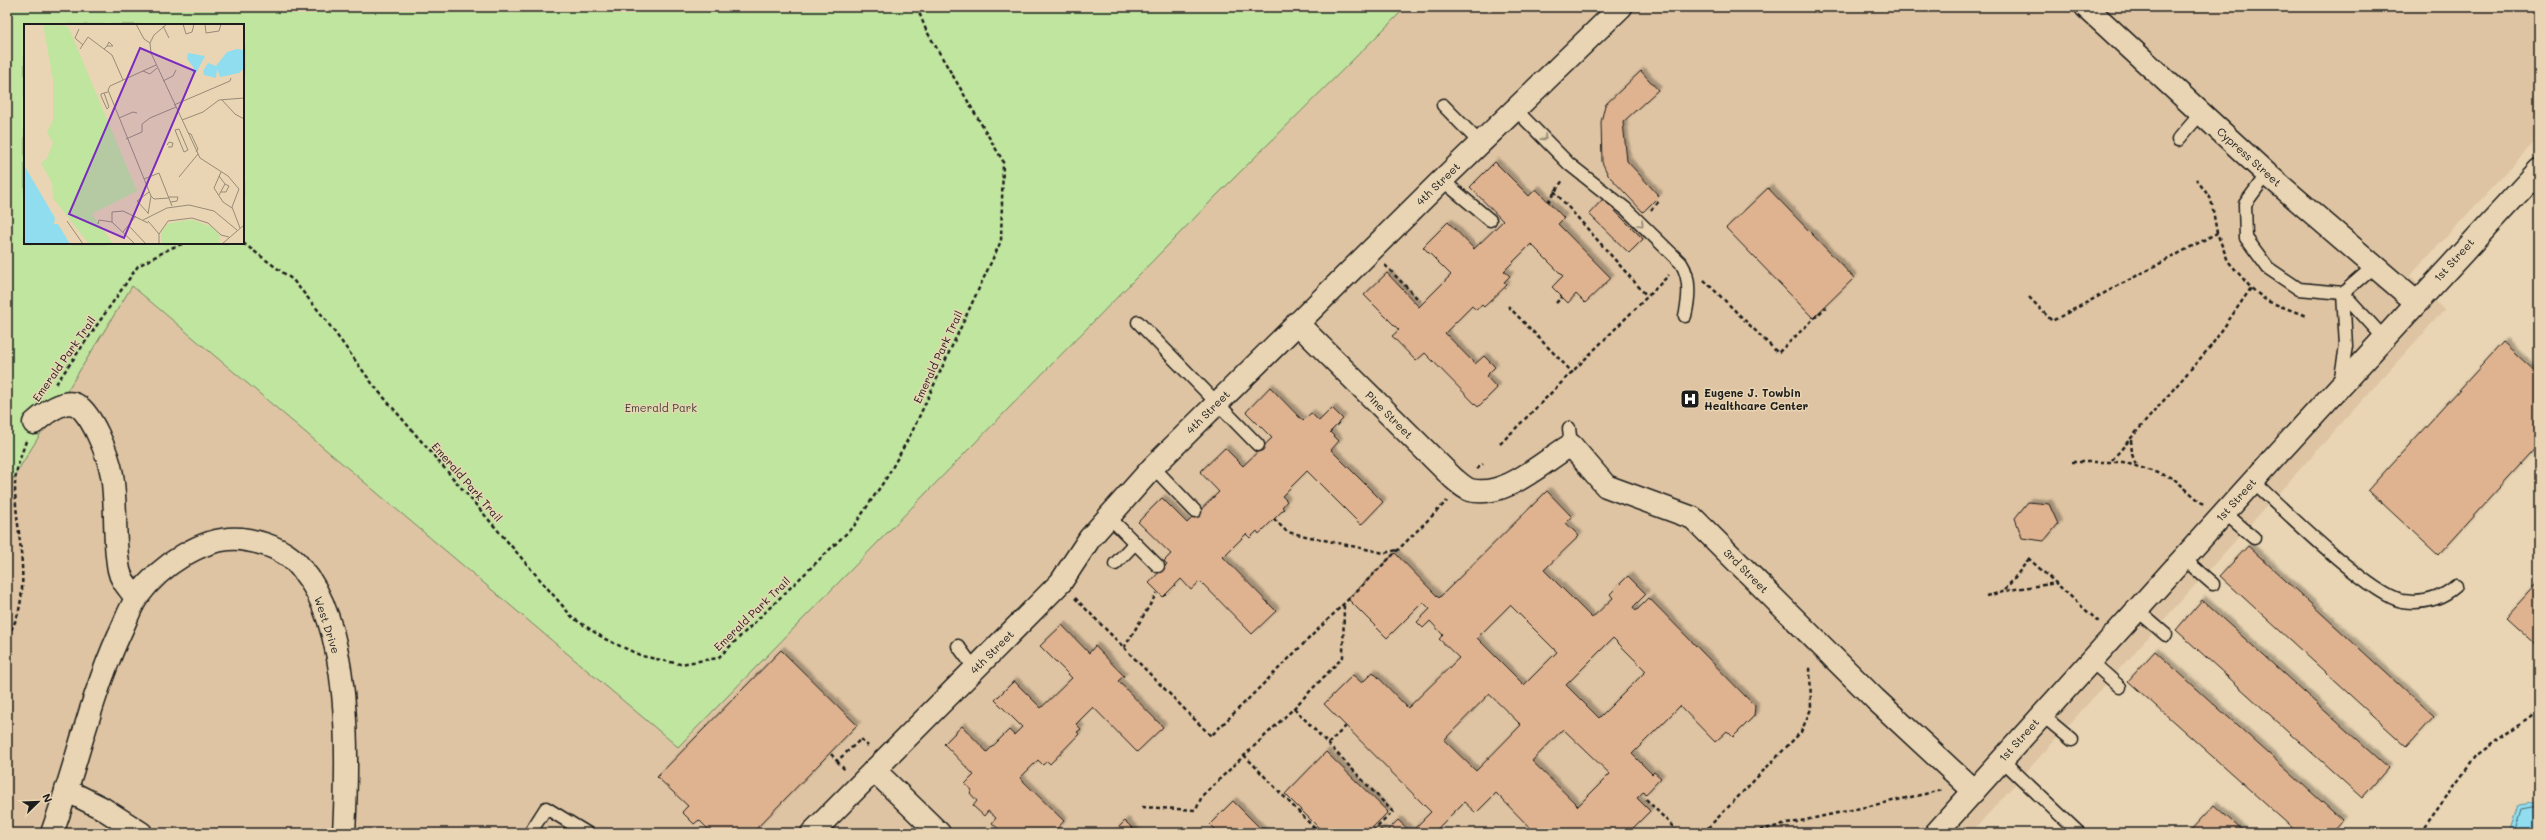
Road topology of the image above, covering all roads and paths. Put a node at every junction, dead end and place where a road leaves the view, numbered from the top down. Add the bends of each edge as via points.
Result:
1 (917, 7) edge
2 (1621, 7) edge
3 (2086, 7) edge
4 (1443, 105) dead end
5 (1516, 110) junction
6 (2201, 113) junction
7 (2178, 140) dead end
8 (1480, 144) junction
9 (1573, 168) junction
10 (2539, 170) edge
11 (2267, 174) junction
12 (1442, 180) junction
13 (1554, 191) junction
14 (1660, 200) dead end
15 (1548, 202) dead end
16 (1655, 216) dead end
17 (1490, 220) dead end
18 (2217, 233) dead end
19 (182, 244) edge
20 (244, 244) edge
21 (1379, 259) dead end
22 (2374, 266) junction
23 (1672, 272) dead end
24 (1699, 274) dead end
25 (2251, 288) dead end
26 (2343, 293) junction
27 (1647, 296) junction
28 (1562, 297) dead end
29 (2029, 298) dead end
30 (1420, 301) dead end
31 (2416, 302) junction
32 (1556, 304) dead end
33 (1508, 306) dead end
34 (1826, 307) dead end
35 (1685, 316) dead end
36 (1138, 322) dead end
37 (1297, 323) junction
38 (2384, 338) junction
39 (1573, 373) junction
40 (2340, 386) junction
41 (53, 388) dead end
42 (1216, 404) junction
43 (34, 423) joint
44 (2131, 440) junction
45 (1500, 444) dead end
46 (1258, 445) dead end
47 (2112, 460) junction
48 (2072, 462) dead end
49 (2136, 466) junction
50 (1153, 467) junction
51 (2253, 481) junction
52 (1489, 492) joint
53 (1451, 496) dead end
54 (2216, 510) junction
55 (1195, 511) dead end
56 (1109, 517) junction
57 (1274, 519) dead end
58 (2254, 538) dead end
59 (1135, 543) junction
60 (1398, 550) junction
61 (2183, 558) junction
62 (1115, 564) dead end
63 (1158, 566) dead end
64 (2057, 583) junction
65 (2213, 584) dead end
66 (2456, 586) dead end
67 (2004, 591) junction
68 (1069, 592) dead end
69 (1157, 593) dead end
70 (1986, 596) dead end
71 (136, 598) junction
72 (1344, 604) junction
73 (2137, 610) junction
74 (7, 636) edge
75 (2114, 636) junction
76 (2166, 636) dead end
77 (958, 646) dead end
78 (1124, 648) junction
79 (1810, 661) dead end
80 (2091, 661) junction
81 (975, 669) junction
82 (2120, 687) dead end
83 (1294, 708) junction
84 (2539, 710) edge
85 (2042, 715) junction
86 (1346, 726) dead end
87 (2072, 740) dead end
88 (1328, 744) junction
89 (864, 751) dead end
90 (830, 754) dead end
91 (1244, 755) junction
92 (2002, 760) junction
93 (837, 762) junction
94 (850, 765) dead end
95 (874, 770) junction
96 (66, 790) junction
97 (1943, 790) dead end
98 (1974, 791) junction
99 (1646, 799) dead end
100 (1142, 807) dead end
101 (52, 833) edge
102 (141, 833) edge
103 (344, 833) edge
104 (530, 833) edge
105 (587, 833) edge
106 (812, 833) edge
107 (939, 833) edge
108 (1319, 833) edge
109 (1371, 833) edge
110 (1679, 833) edge
111 (1703, 833) edge
112 (1746, 833) edge
113 (1936, 833) edge
114 (2079, 833) edge
115 (2420, 833) edge

1 - 20 path, Emerald Park Trail via 926,30 1003,161 1001,241 912,432 887,477 854,526 718,658 680,664 642,656 605,639 573,618 374,386 293,280
2 - 5 street, 4th Street
3 - 6 street, Cypress Street
4 - 8 lane
5 - 8 street, 4th Street
5 -> 9 lane
6 - 7 lane
6 - 11 street, Cypress Street
8 - 12 street, 4th Street
9 - 13 path
9 -> 35 lane via 1626,209 1681,263 1688,273 1688,305
10 - 31 street, 1st Street
11 - 22 street, Cypress Street
11 - 26 lane via 2245,204 2246,238 2268,268 2299,289
12 - 17 lane
12 - 37 street, 4th Street
13 - 15 path
13 - 27 path
14 - 16 path via 1650,210
18 - 29 path via 2052,321
19 - 41 path, Emerald Park Trail via 138,266
21 - 30 path
22 - 26 lane
22 - 31 street, Cypress Street
23 - 27 path
24 - 34 path via 1778,353
25 - 44 path via 2211,346
26 - 38 lane
26 - 40 lane via 2346,346
27 - 39 path
28 - 32 path
31 - 38 street, 1st Street
33 - 39 path
36 - 42 lane
37 - 42 street, 4th Street
37 - 52 street, Pine Street via 1453,478 1469,490
38 - 40 street, 1st Street
39 - 45 path
40 - 51 street, 1st Street
42 - 46 lane
42 - 50 street, 4th Street
43 - 71 street via 44,413 64,403 74,404 87,413 112,474 121,577
43 - 74 path via 17,472 16,500 22,592 17,615
44 - 47 path
44 - 49 path
47 - 48 path
47 - 49 path
49 - 54 path via 2173,478
50 - 55 lane
50 - 56 street, 4th Street
51 - 54 street, 1st Street
51 - 66 lane via 2373,587 2401,600 2429,601 2446,594
52 - 98 street, 3rd Street via 1508,486 1570,436 1606,486 1693,518 1875,699
53 - 60 path
54 - 58 lane
54 - 61 street, 1st Street
56 - 59 lane
56 - 81 street, 4th Street via 1090,538 1061,582
57 - 60 path via 1287,532 1384,553
59 - 62 lane
59 - 63 lane
60 - 72 path
61 - 65 lane
61 - 73 street, 1st Street
64 - 67 path
64 - 67 path via 2029,559
64 - 75 path
67 - 70 path
68 - 78 path
69 - 78 path
71 - 96 street, West Drive via 110,655 86,722
71 - 103 street, West Drive via 185,553 215,540 259,542 279,550 301,568 316,590 337,652 345,727
72 - 78 path via 1211,736
72 - 83 path via 1343,657
73 - 75 street, 1st Street
73 - 76 lane
75 - 80 street, 1st Street
77 - 81 lane
79 - 111 path via 1811,709 1800,732
80 - 82 lane
80 - 85 street, 1st Street
81 - 95 street, 4th Street
83 - 88 path
83 - 91 path
84 - 115 path via 2477,755
85 - 87 lane
85 - 92 street, 1st Street
86 - 88 path
88 - 109 path via 1393,812
89 - 93 path via 869,747 861,738
90 - 93 path
91 - 100 path via 1202,796 1196,810
91 - 108 path
92 - 98 street, 1st Street
92 - 114 lane
93 - 94 path via 844,769
95 - 106 street, 4th Street
95 - 107 street
96 - 101 street, West Drive
96 - 102 street via 102,808
97 - 112 path
98 - 113 street, 1st Street
99 - 110 path
104 - 105 lane via 546,808

